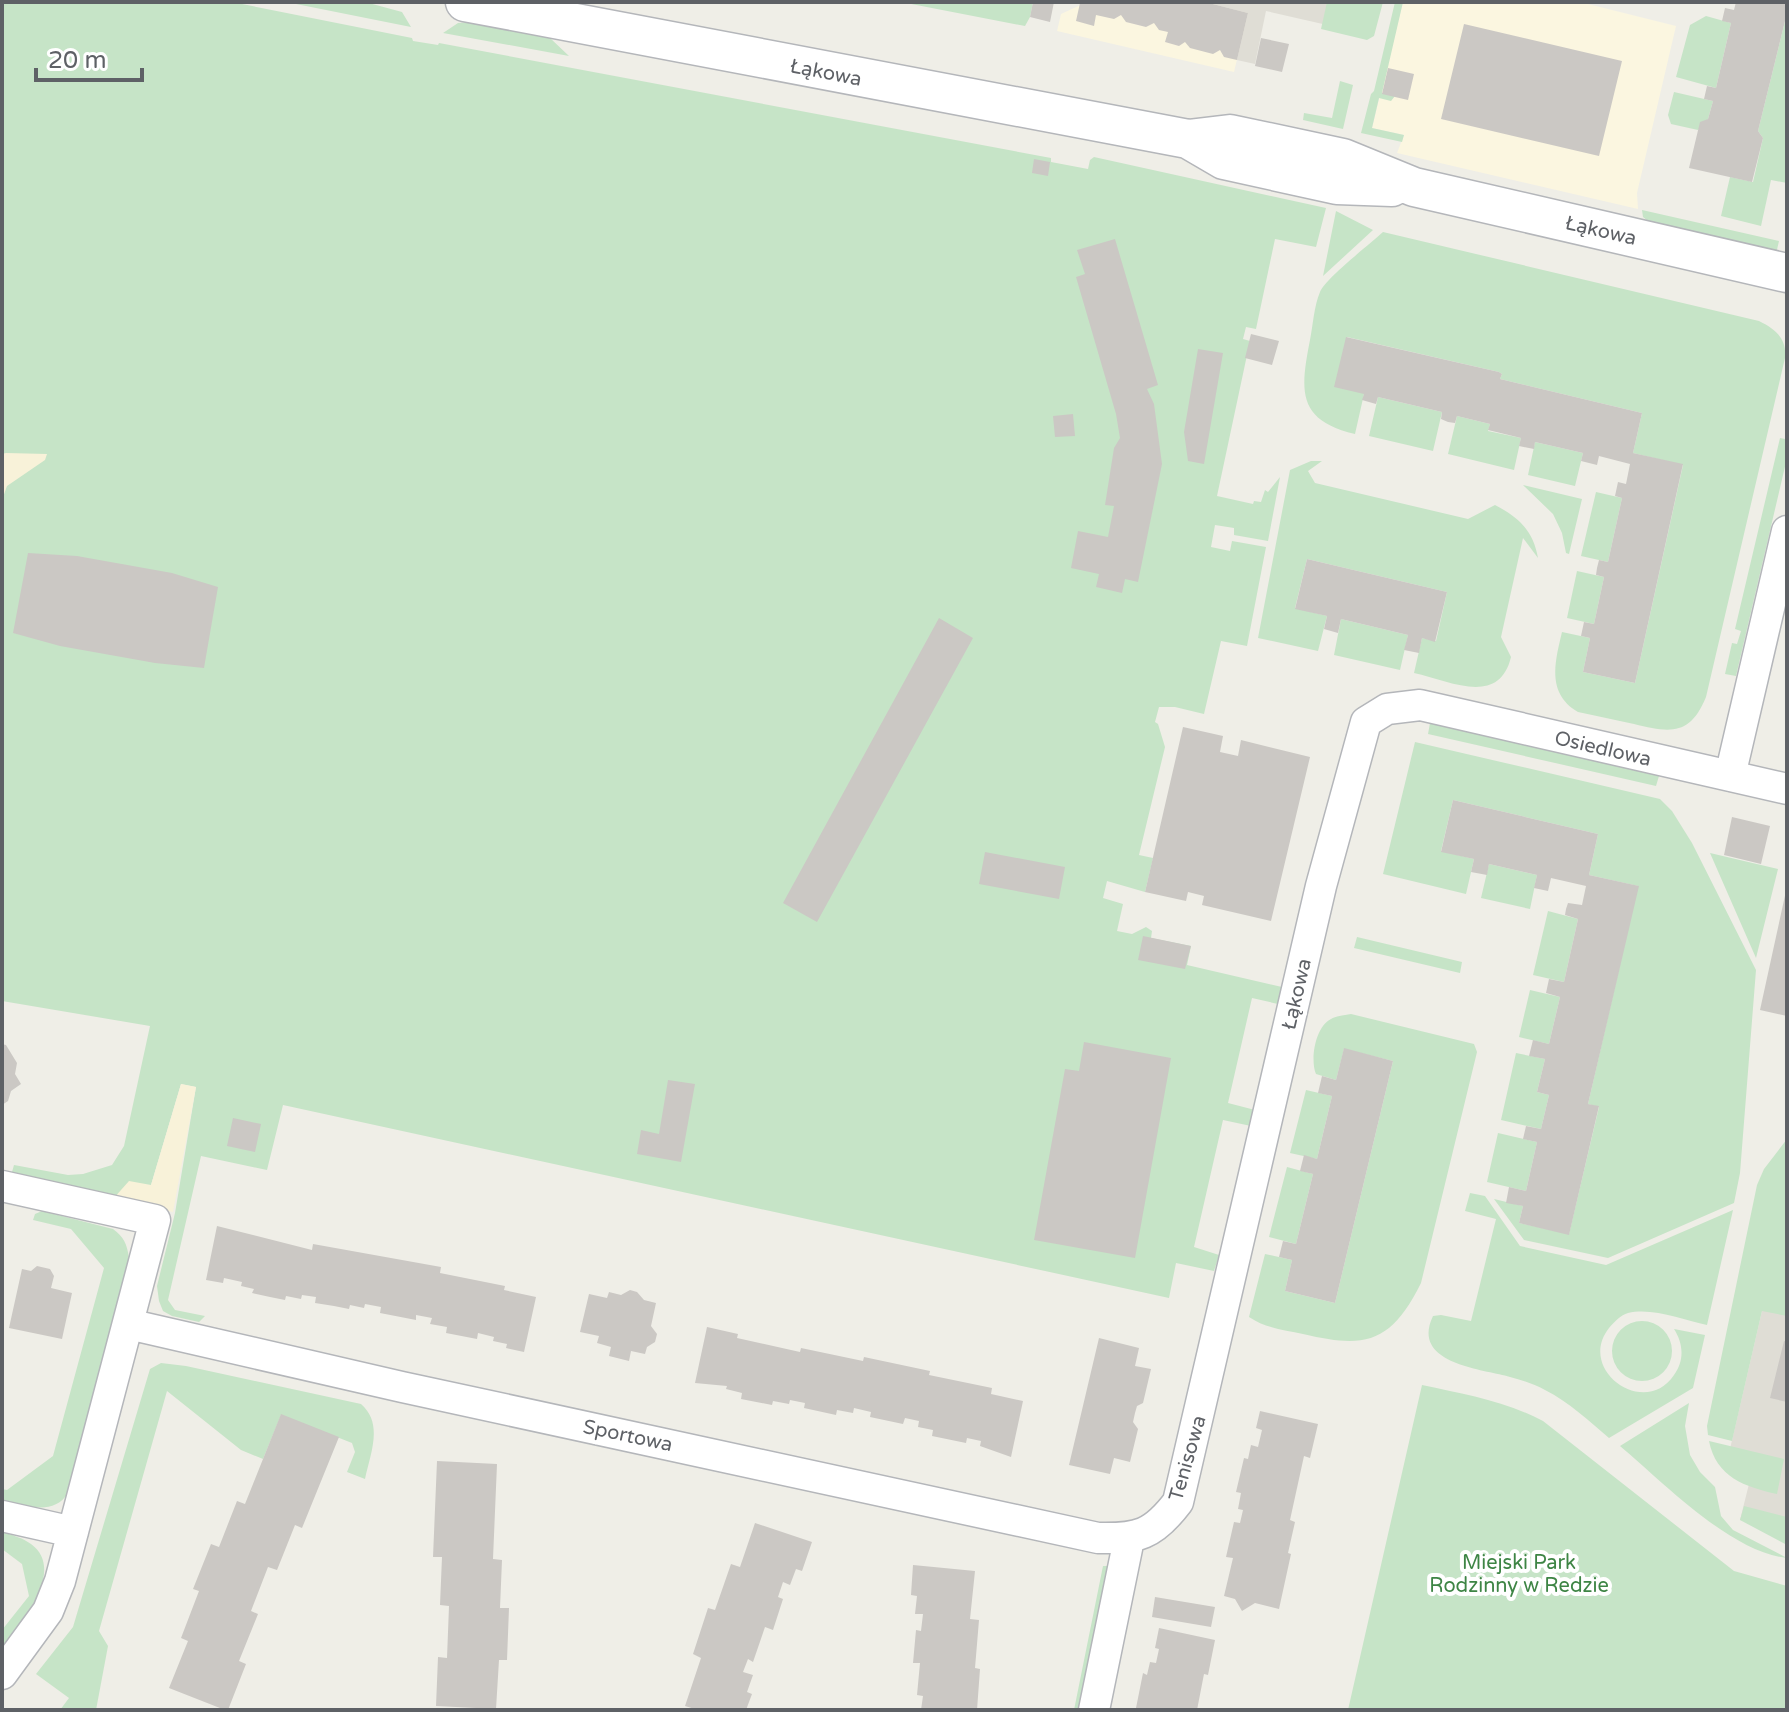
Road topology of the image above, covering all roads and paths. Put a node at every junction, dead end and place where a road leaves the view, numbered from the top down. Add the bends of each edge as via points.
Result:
1 (465, 2) edge
2 (1787, 273) edge
3 (1787, 531) edge
4 (1420, 705) joint
5 (1730, 776) junction
6 (1787, 789) edge
7 (2, 1186) edge
8 (128, 1324) junction
9 (1220, 1324) joint
10 (2, 1516) edge
11 (73, 1532) junction
12 (1129, 1539) junction
13 (2, 1674) edge
14 (1094, 1710) edge

1 - 2 street, Łąkowa via 1188,139 1224,160 1337,185 1414,187
3 - 5 street
4 - 5 street, Osiedlowa
4 - 9 street, Łąkowa via 1387,709 1366,722 1355,755
5 - 6 street, Osiedlowa
7 - 8 street via 155,1220
8 - 11 street
8 - 12 street, Sportowa via 1098,1538
9 - 12 street, Tenisowa via 1178,1502 1152,1531
10 - 11 street
11 - 13 street via 48,1611
12 - 14 street

